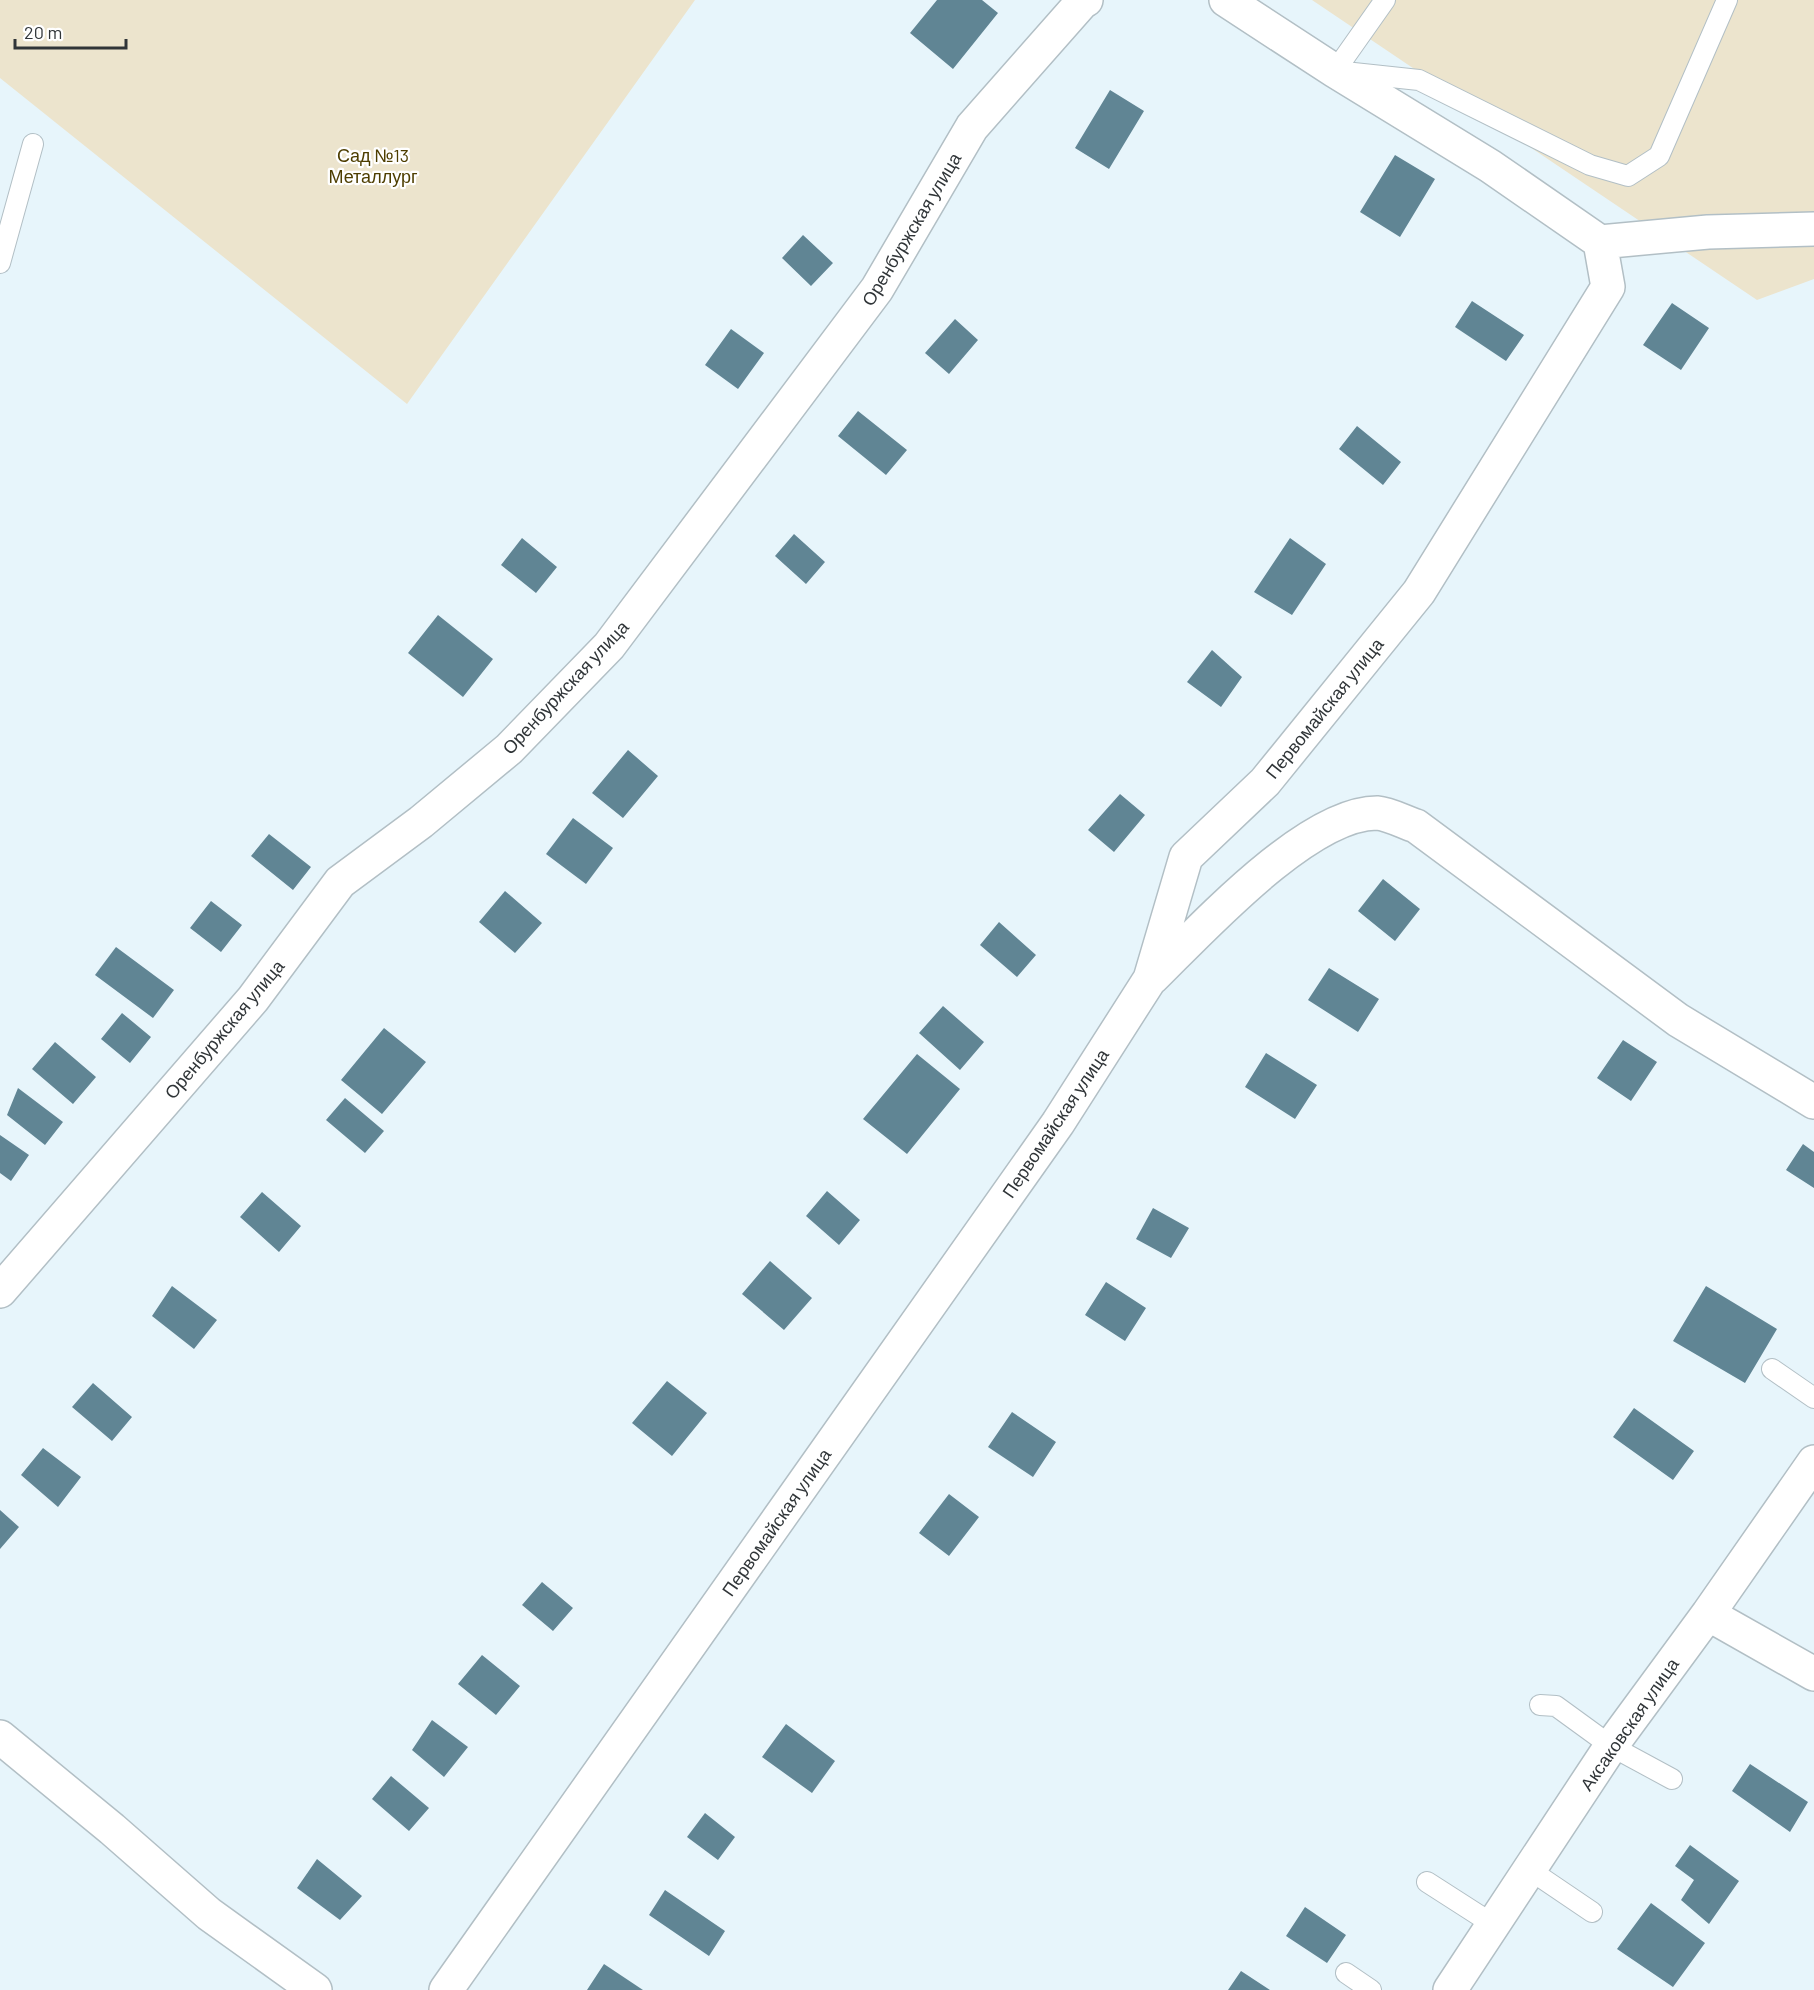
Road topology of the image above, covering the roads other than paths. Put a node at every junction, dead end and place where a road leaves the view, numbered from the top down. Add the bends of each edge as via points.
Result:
1 (1084, 0) edge
2 (1226, 0) edge
3 (1385, 0) edge
4 (1727, 0) edge
5 (1335, 71) junction
6 (33, 144) dead end
7 (1814, 229) edge
8 (1600, 242) junction
9 (0, 263) edge
10 (1150, 979) junction
11 (1814, 1102) edge
12 (0, 1290) edge
13 (1772, 1369) dead end
14 (1814, 1398) edge
15 (1814, 1462) edge
16 (1708, 1614) junction
17 (1814, 1674) edge
18 (1540, 1705) dead end
19 (0, 1737) edge
20 (1611, 1746) junction
21 (1672, 1779) dead end
22 (1530, 1870) junction
23 (1427, 1882) dead end
24 (1592, 1912) dead end
25 (1494, 1925) junction
26 (1346, 1973) dead end
27 (1456, 1988) edge
28 (315, 1990) edge
29 (446, 1990) edge
30 (1371, 1990) edge

1 - 12 street, Оренбуржская улица via 972,127 877,289 609,646 509,749 340,882 254,999
2 - 5 street
3 - 5 lane
4 - 5 lane via 1659,156 1628,176 1590,165 1419,80
5 - 8 street via 1490,166
6 - 9 lane
7 - 8 street via 1708,232
8 - 10 street, Первомайская улица via 1608,287 1419,592 1265,782 1186,857
10 - 11 street via 1266,868 1339,820 1378,813 1416,826 1678,1020
10 - 29 street, Первомайская улица via 1058,1123
13 - 14 lane
15 - 16 street, Аксаковская улица
16 - 17 street
16 - 20 street, Аксаковская улица
18 - 20 lane via 1556,1706
19 - 28 street via 209,1914
20 - 21 lane
20 - 22 street, Аксаковская улица
22 - 24 lane
22 - 25 street, Аксаковская улица
23 - 25 lane
25 - 27 street, Аксаковская улица
26 - 30 lane

